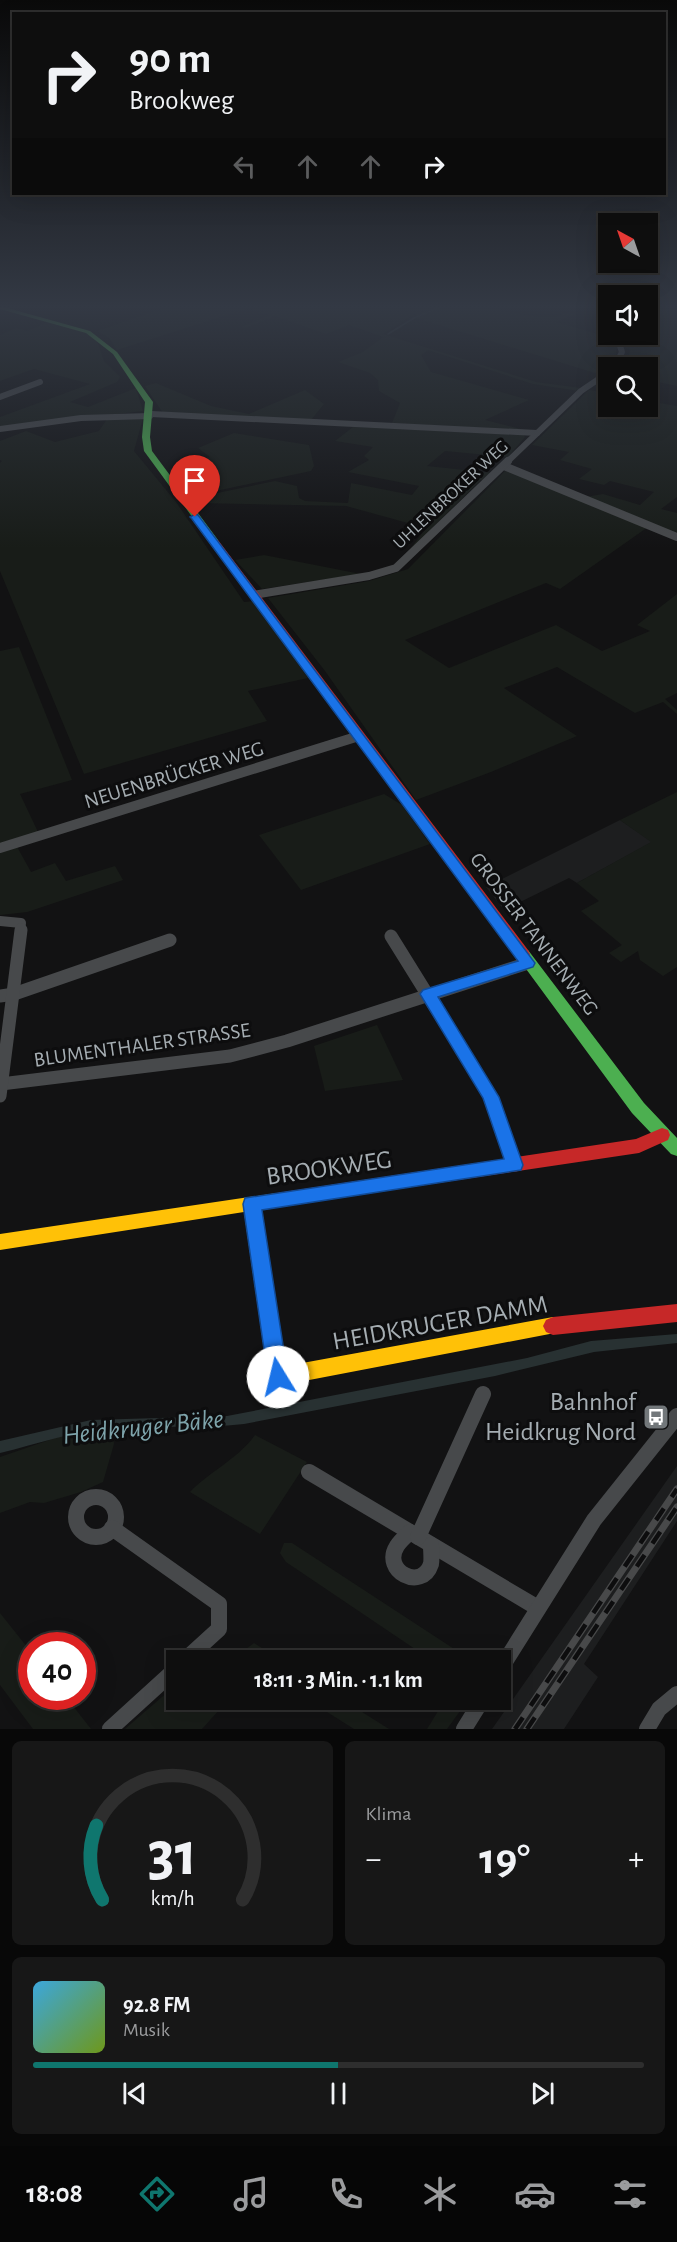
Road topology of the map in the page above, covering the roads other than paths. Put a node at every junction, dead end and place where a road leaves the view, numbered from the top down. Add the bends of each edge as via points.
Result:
1 (28, 387) edge
2 (139, 387) edge
3 (587, 387) edge
4 (0, 397) edge
5 (150, 415) junction
6 (0, 429) edge
7 (537, 433) junction
8 (504, 466) junction
9 (677, 537) edge
10 (253, 595) junction
11 (359, 736) junction
12 (0, 848) edge
13 (0, 921) edge
14 (391, 936) dead end
15 (170, 940) dead end
16 (528, 963) junction
17 (14, 994) junction
18 (428, 994) junction
19 (0, 996) edge
20 (1, 1090) edge
21 (662, 1135) junction
22 (677, 1149) edge
23 (515, 1165) junction
24 (252, 1204) junction
25 (0, 1242) edge
26 (677, 1313) edge
27 (483, 1394) dead end
28 (677, 1416) edge
29 (309, 1472) dead end
30 (112, 1528) dead end
31 (420, 1538) junction
32 (538, 1608) junction
33 (196, 1650) edge
34 (511, 1652) edge
35 (166, 1678) edge
36 (677, 1694) edge
37 (476, 1710) edge
38 (110, 1729) edge
39 (464, 1729) edge
40 (647, 1729) edge

1 - 4 street
2 - 5 street
3 - 7 street, UHLENBROKER WEG
5 - 6 street via 81,418
5 - 7 street
5 - 10 street, GROSSER TANNENWEG via 144,440 146,449
7 - 8 street, UHLENBROKER WEG
8 - 9 street
8 - 10 street, UHLENBROKER WEG via 396,568
10 - 11 street, GROSSER TANNENWEG
11 - 12 street, NEUENBRÜCKER WEG
11 - 16 street, GROSSER TANNENWEG
13 - 17 street via 17,921 21,927
14 - 18 street
15 - 17 street
16 - 18 street, BLUMENTHALER STRASSE
16 - 21 street, GROSSER TANNENWEG
17 - 19 street
17 - 20 street
18 - 20 street, BLUMENTHALER STRASSE via 230,1056
18 - 23 street via 491,1097
21 - 22 street, GROSSER TANNENWEG
21 - 23 street, BROOKWEG via 639,1146
23 - 24 street, BROOKWEG
24 - 25 street, BROOKWEG
24 - 26 street, HEIDKRUGER DAMM via 278,1377 560,1325
27 - 31 street
28 - 32 street via 594,1521
29 - 31 street
30 - 33 street via 219,1604 219,1629
31 - 32 street
32 - 34 street
35 - 38 street
36 - 40 street via 669,1698
37 - 39 street

